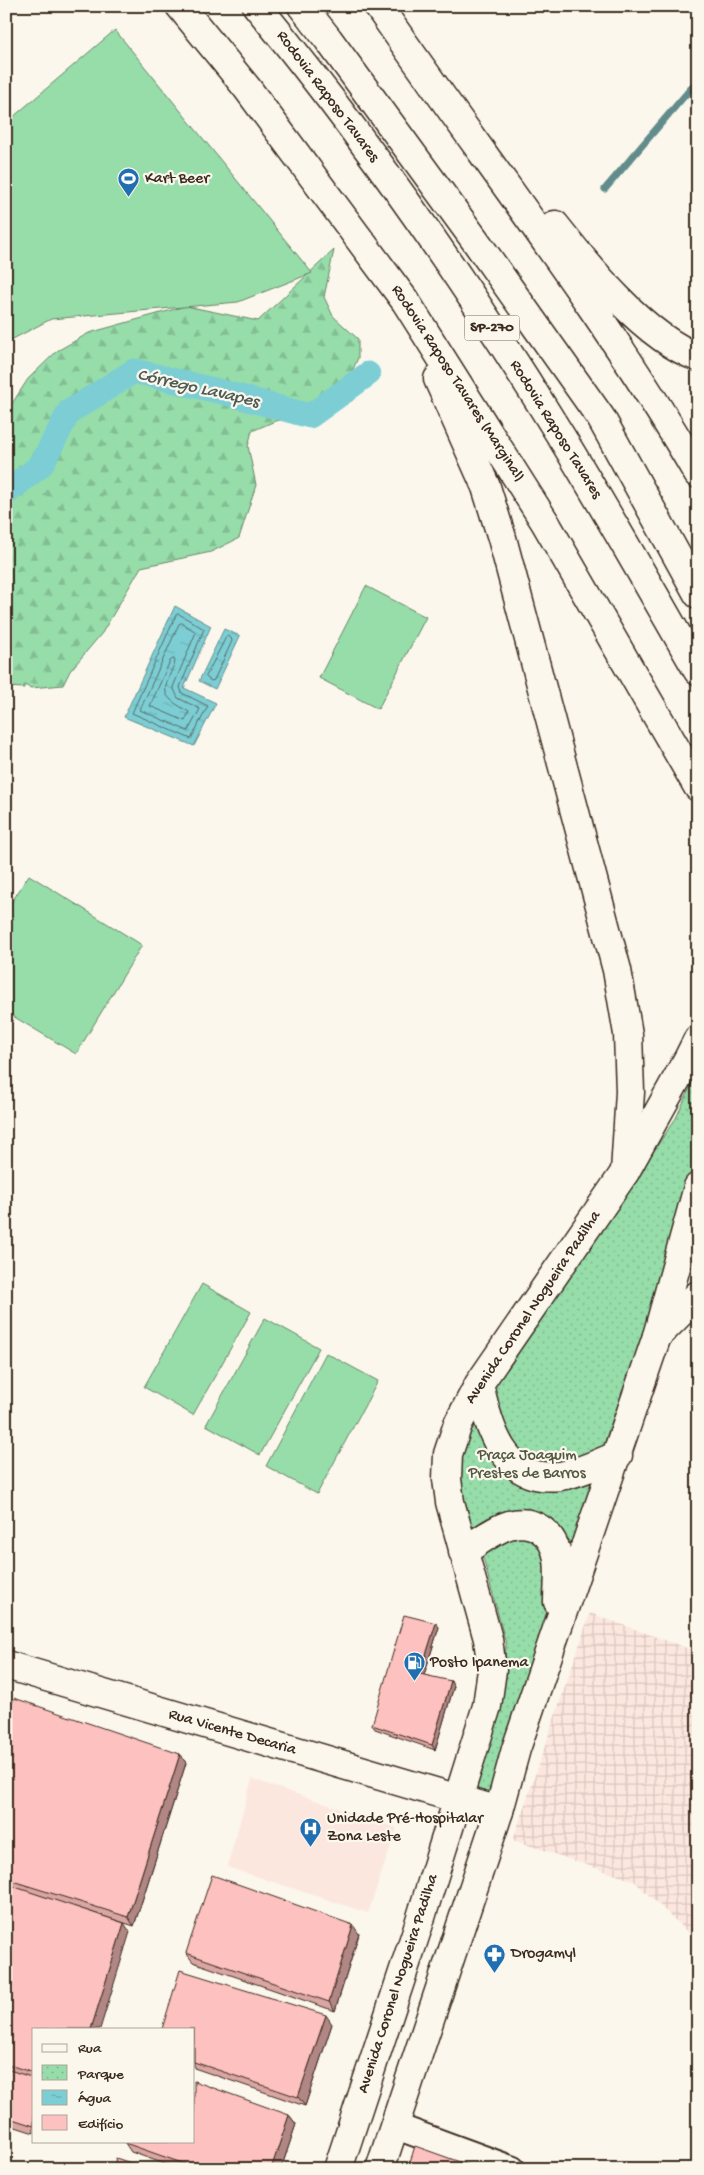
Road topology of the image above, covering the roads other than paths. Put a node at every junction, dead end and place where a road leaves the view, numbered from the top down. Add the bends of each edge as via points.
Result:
1 (180, 6) edge
2 (257, 6) edge
3 (302, 6) edge
4 (378, 6) edge
5 (383, 6) edge
6 (406, 302) junction
7 (698, 357) edge
8 (698, 474) edge
9 (698, 594) edge
10 (698, 671) edge
11 (698, 787) edge
12 (698, 1039) edge
13 (625, 1172) junction
14 (698, 1188) edge
15 (698, 1295) edge
16 (657, 1336) junction
17 (479, 1384) junction
18 (618, 1455) junction
19 (463, 1552) junction
20 (558, 1623) junction
21 (8, 1667) edge
22 (459, 1799) junction
23 (499, 1811) junction
24 (395, 2126) junction
25 (338, 2169) edge
26 (380, 2169) edge
27 (512, 2169) edge

1 - 6 main road, Rodovia Raposo Tavares (Marginal) via 247,88
2 - 10 main road, Rodovia Raposo Tavares / SP-270 via 432,236 563,439
3 - 9 main road, Rodovia Raposo Tavares / SP-270 via 475,240 601,418
4 - 8 main road via 572,278 672,428
5 - 7 main road via 584,261 645,323
6 - 11 main road, Rodovia Raposo Tavares (Marginal) via 545,522
6 - 13 main road via 486,487 618,970 628,1034 630,1092
12 - 13 main road, Avenida Coronel Nogueira Padilha
13 - 17 main road, Avenida Coronel Nogueira Padilha
14 - 16 main road
15 - 16 main road
16 - 18 main road
17 - 18 main road via 497,1444 525,1471 561,1476
17 - 19 main road, Avenida Coronel Nogueira Padilha via 458,1424 448,1454 450,1502
18 - 20 main road
19 - 20 main road via 509,1525 534,1524 543,1530 551,1538 558,1561
19 - 22 main road, Avenida Coronel Nogueira Padilha via 488,1639 492,1670 487,1706
20 - 23 main road
21 - 22 main road, Rua Vicente Decaria
22 - 23 main road
22 - 25 main road, Avenida Coronel Nogueira Padilha
23 - 24 main road
24 - 26 main road
24 - 27 street

